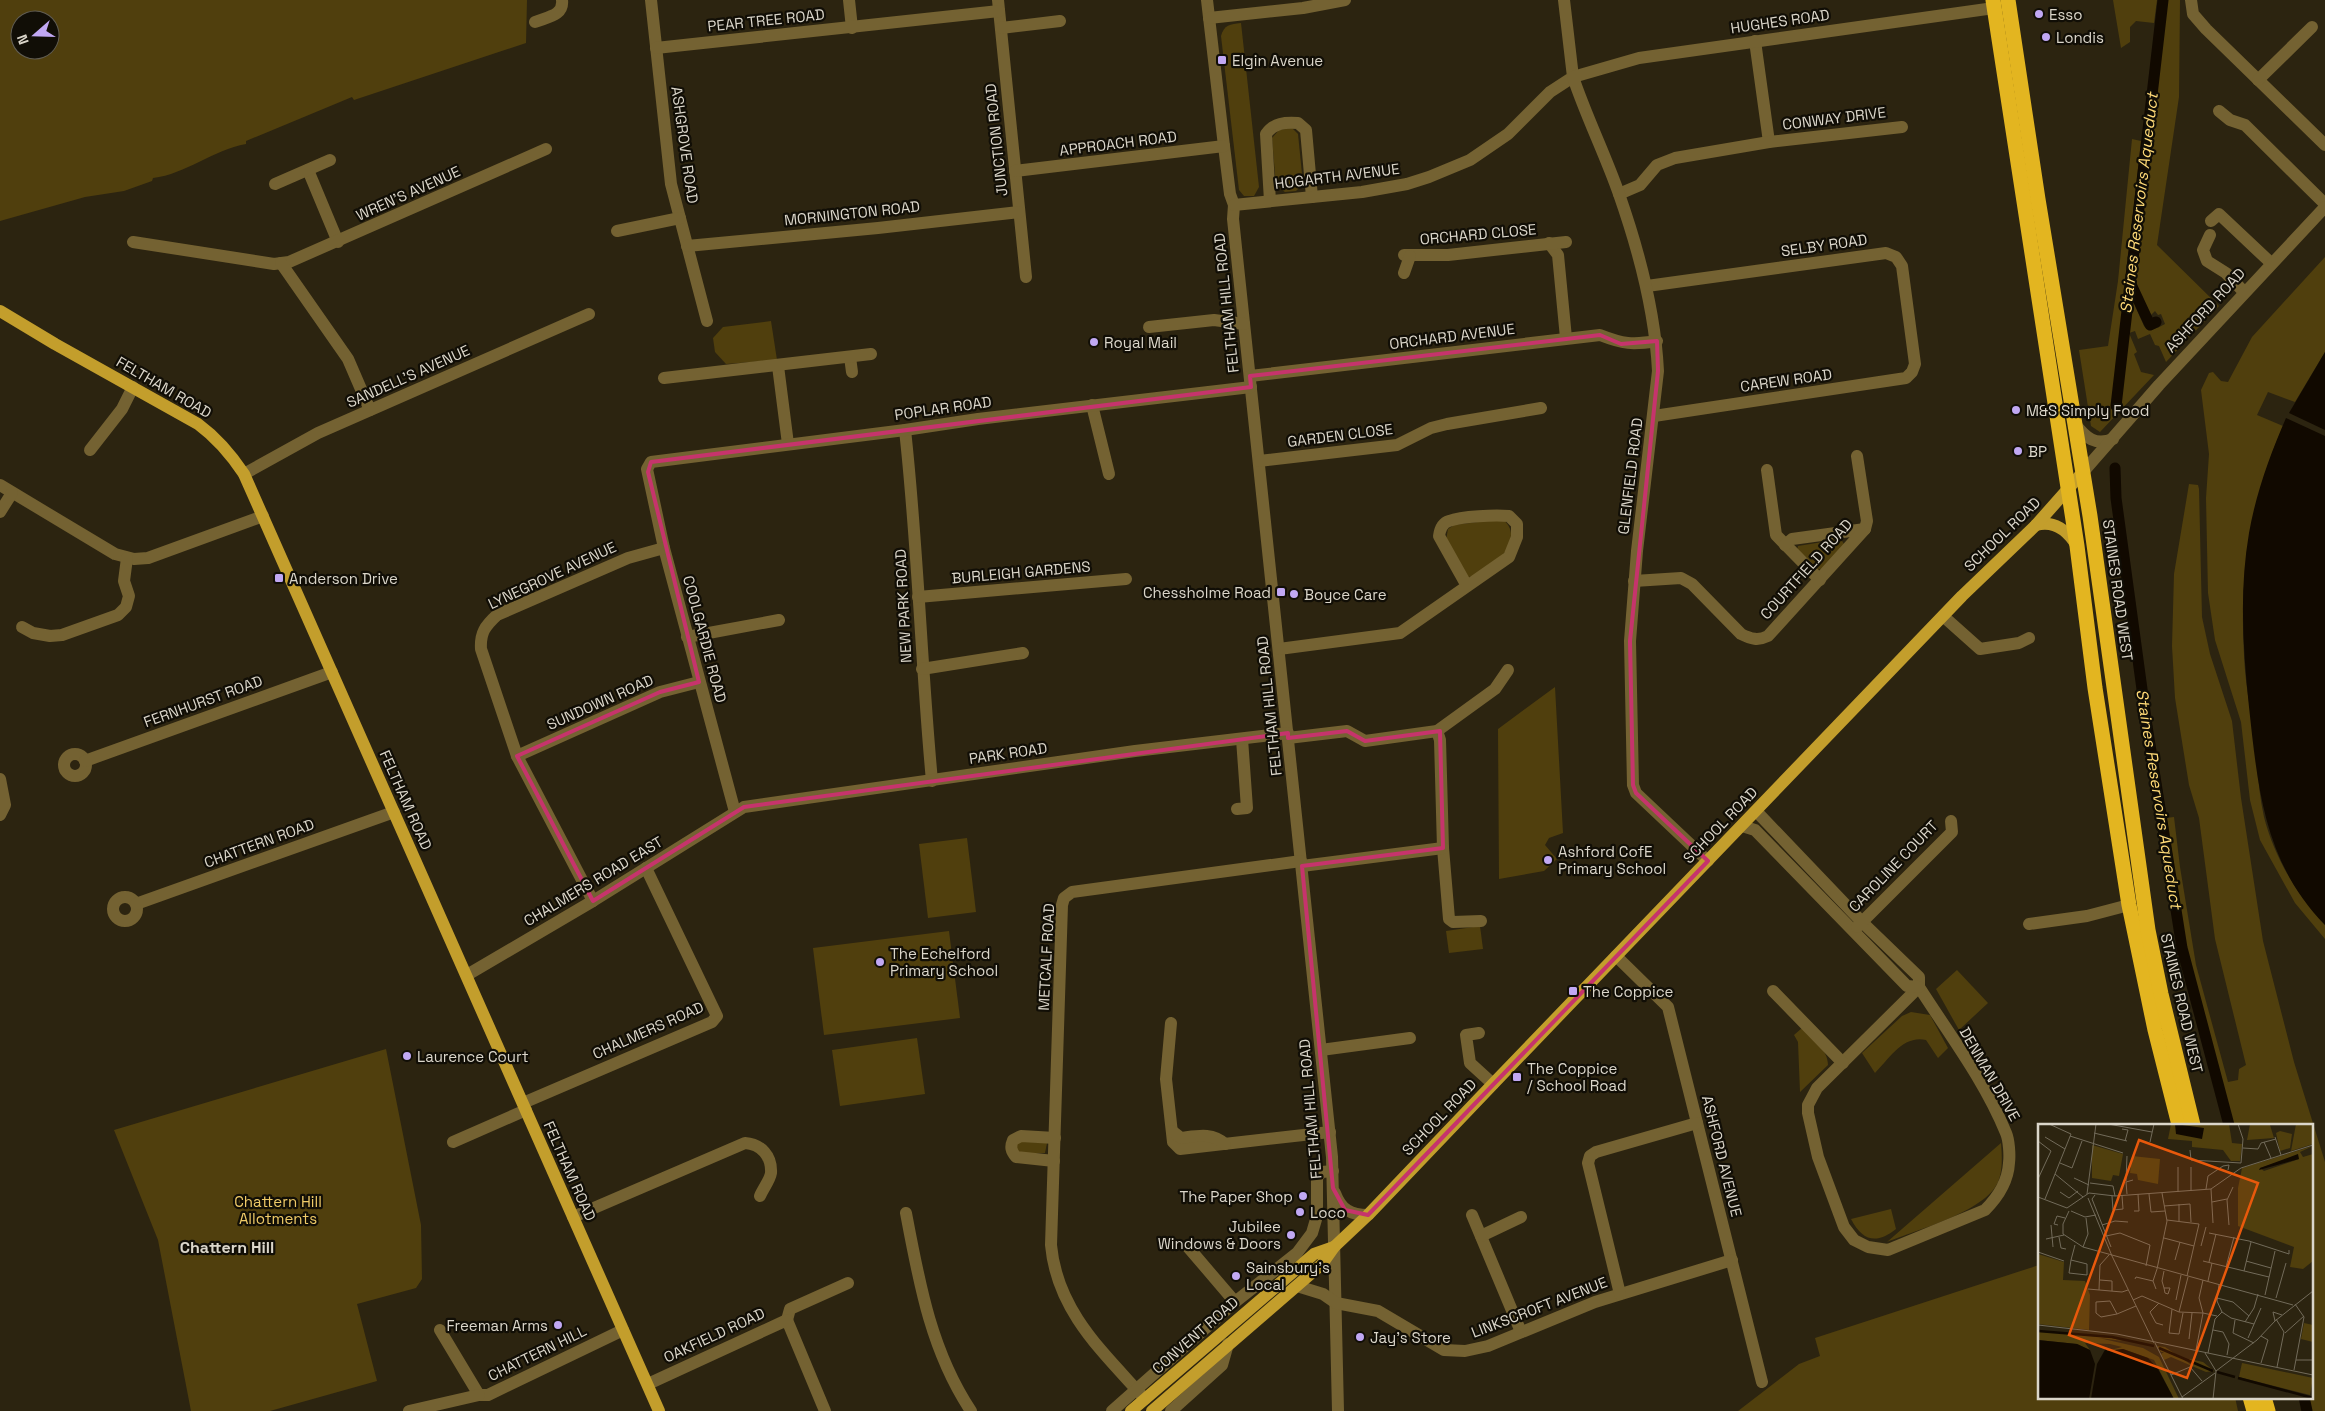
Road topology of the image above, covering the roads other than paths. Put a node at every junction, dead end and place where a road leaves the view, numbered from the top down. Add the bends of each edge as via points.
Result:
1 (562, 0) edge
2 (651, 0) edge
3 (849, 0) edge
4 (1207, 0) edge
5 (1345, 0) edge
6 (1564, 0) edge
7 (2008, 0) edge
8 (2191, 0) edge
9 (1993, 4) edge
10 (999, 5) edge
11 (1209, 18) junction
12 (1060, 21) dead end
13 (535, 22) dead end
14 (2312, 27) dead end
15 (852, 28) junction
16 (1001, 28) junction
17 (1755, 41) junction
18 (656, 48) junction
19 (1573, 77) junction
20 (2258, 80) junction
21 (2219, 111) dead end
22 (1902, 127) dead end
23 (1769, 142) junction
24 (2325, 145) edge
25 (1224, 146) junction
26 (546, 149) dead end
27 (330, 160) dead end
28 (308, 170) junction
29 (1015, 171) junction
30 (275, 184) dead end
31 (1619, 194) junction
32 (1312, 197) junction
33 (1270, 201) junction
34 (1234, 205) junction
35 (2325, 206) edge
36 (1019, 212) junction
37 (680, 218) junction
38 (2211, 222) dead end
39 (617, 231) dead end
40 (2210, 235) dead end
41 (133, 242) dead end
42 (338, 242) junction
43 (1566, 242) dead end
44 (1550, 243) junction
45 (687, 246) junction
46 (281, 263) junction
47 (2271, 263) junction
48 (1404, 273) dead end
49 (1026, 277) dead end
50 (1647, 286) junction
51 (2244, 292) junction
52 (0, 310) edge
53 (589, 314) dead end
54 (707, 321) dead end
55 (1244, 324) junction
56 (1149, 327) dead end
57 (1566, 338) junction
58 (1656, 341) junction
59 (871, 354) dead end
60 (850, 357) junction
61 (1915, 364) joint
62 (778, 366) junction
63 (852, 372) dead end
64 (664, 378) dead end
65 (1250, 382) junction
66 (133, 387) junction
67 (1092, 405) junction
68 (1541, 408) dead end
69 (370, 410) junction
70 (1654, 416) junction
71 (2075, 424) junction
72 (905, 430) junction
73 (2113, 439) junction
74 (788, 444) junction
75 (90, 450) dead end
76 (1858, 456) dead end
77 (1259, 461) junction
78 (1767, 470) dead end
79 (648, 472) joint
80 (2083, 472) junction
81 (244, 474) junction
82 (1108, 474) dead end
83 (0, 486) edge
84 (2068, 491) junction
85 (12, 494) junction
86 (0, 512) edge
87 (263, 516) junction
88 (2036, 525) junction
89 (1865, 529) junction
90 (1785, 545) junction
91 (2077, 546) junction
92 (664, 548) junction
93 (127, 558) junction
94 (1126, 579) dead end
95 (1820, 580) junction
96 (1634, 581) junction
97 (1467, 586) junction
98 (918, 597) junction
99 (1943, 616) junction
100 (779, 620) dead end
101 (28, 635) dead end
102 (687, 637) junction
103 (2029, 638) dead end
104 (1279, 649) junction
105 (1023, 653) dead end
106 (922, 669) junction
107 (1508, 670) dead end
108 (332, 672) junction
109 (699, 682) junction
110 (1437, 731) junction
111 (1288, 736) junction
112 (1242, 739) junction
113 (516, 756) junction
114 (86, 761) dead end
115 (0, 779) edge
116 (932, 781) junction
117 (1236, 809) dead end
118 (1756, 811) junction
119 (394, 812) junction
120 (734, 812) junction
121 (0, 815) edge
122 (1951, 822) dead end
123 (1742, 826) junction
124 (1443, 848) junction
125 (1708, 861) junction
126 (1301, 863) junction
127 (646, 868) junction
128 (593, 901) junction
129 (136, 904) dead end
130 (2129, 905) junction
131 (1481, 921) dead end
132 (2029, 924) dead end
133 (1858, 926) junction
134 (1616, 956) junction
135 (467, 975) junction
136 (1919, 987) junction
137 (1772, 991) dead end
138 (1171, 1023) dead end
139 (1479, 1033) dead end
140 (1410, 1038) dead end
141 (1321, 1050) junction
142 (1843, 1063) junction
143 (1493, 1084) junction
144 (525, 1107) junction
145 (1697, 1123) junction
146 (2179, 1124) edge
147 (2193, 1124) edge
148 (1330, 1132) junction
149 (1055, 1138) junction
150 (453, 1142) dead end
151 (1054, 1160) junction
152 (1333, 1171) junction
153 (1333, 1188) junction
154 (760, 1196) dead end
155 (906, 1213) dead end
156 (1368, 1215) junction
157 (1472, 1215) dead end
158 (573, 1217) junction
159 (1522, 1217) dead end
160 (1481, 1236) junction
161 (1188, 1247) dead end
162 (1334, 1247) junction
163 (1732, 1260) junction
164 (848, 1283) dead end
165 (1297, 1286) junction
166 (1620, 1294) junction
167 (1235, 1302) junction
168 (1336, 1303) junction
169 (787, 1320) junction
170 (440, 1330) dead end
171 (623, 1330) junction
172 (1521, 1332) junction
173 (1228, 1344) junction
174 (1762, 1382) dead end
175 (648, 1384) junction
176 (1136, 1389) junction
177 (479, 1395) junction
178 (2250, 1398) edge
179 (2264, 1398) edge
180 (1145, 1399) junction
181 (1173, 1410) edge
182 (409, 1411) edge
183 (660, 1411) edge
184 (825, 1411) edge
185 (971, 1411) edge
186 (1112, 1411) edge
187 (1132, 1411) edge
188 (1152, 1411) edge
189 (1338, 1411) edge
190 (2254, 1411) edge
191 (2268, 1411) edge

1 - 13 street via 563,7 559,13
2 - 18 street, ASHGROVE ROAD
3 - 15 street
4 - 11 street, FELTHAM HILL ROAD
5 - 11 street via 1304,8
6 - 19 street
7 - 71 highway, STAINES ROAD WEST
8 - 20 street via 2193,14
9 - 17 street, HUGHES ROAD
9 - 84 highway, STAINES ROAD WEST
10 - 15 street, PEAR TREE ROAD
10 - 16 street, JUNCTION ROAD
11 - 25 street, FELTHAM HILL ROAD
12 - 16 street
14 - 20 street
15 - 18 street, PEAR TREE ROAD
16 - 29 street, JUNCTION ROAD
17 - 19 street, HUGHES ROAD via 1639,58
17 - 23 street, CONWAY DRIVE
18 - 37 street, ASHGROVE ROAD via 671,184
19 - 31 street, GLENFIELD ROAD
19 - 32 street, HOGARTH AVENUE via 1550,92 1508,134 1470,160 1407,184
20 - 24 street
21 - 35 street via 2230,120 2245,125
22 - 23 street, CONWAY DRIVE
23 - 31 street, CONWAY DRIVE via 1669,160 1657,165 1640,185
25 - 29 street, APPROACH ROAD
25 - 34 street, FELTHAM HILL ROAD
26 - 42 street, WREN'S AVENUE
27 - 28 street
28 - 30 street
28 - 42 street
29 - 36 street, JUNCTION ROAD
31 - 50 street, GLENFIELD ROAD
32 - 33 street, HOGARTH AVENUE
32 - 33 street via 1306,130 1298,123 1284,122 1271,127 1266,134
33 - 34 street, HOGARTH AVENUE
34 - 55 street, FELTHAM HILL ROAD
35 - 47 street, ASHFORD ROAD
36 - 45 street, MORNINGTON ROAD
36 - 49 street, JUNCTION ROAD
37 - 39 street
37 - 45 street, ASHGROVE ROAD
38 - 47 street via 2219,214
40 - 51 street via 2203,250 2207,261
41 - 46 street, WREN'S AVENUE
42 - 46 street, WREN'S AVENUE
43 - 44 street, ORCHARD CLOSE
44 - 48 street, ORCHARD CLOSE via 1407,256
44 - 57 street, ORCHARD CLOSE via 1558,255
45 - 54 street, ASHGROVE ROAD
46 - 69 street via 348,359
47 - 51 street, ASHFORD ROAD
50 - 58 street, GLENFIELD ROAD
50 - 61 street, SELBY ROAD via 1886,253 1896,257 1902,266
51 - 73 street, ASHFORD ROAD
52 - 66 main road, FELTHAM ROAD
53 - 69 street, SANDELL'S AVENUE
55 - 56 street via 1214,320
55 - 65 street, FELTHAM HILL ROAD
57 - 58 street, ORCHARD AVENUE via 1600,335 1621,344 1636,345
57 - 65 street, ORCHARD AVENUE
58 - 70 street, GLENFIELD ROAD via 1658,371
59 - 60 street
60 - 62 street
60 - 63 street
61 - 70 street, CAREW ROAD via 1906,378
62 - 64 street
62 - 74 street
65 - 67 street, POPLAR ROAD
65 - 77 street, FELTHAM HILL ROAD
66 - 75 street via 122,409
66 - 81 main road, FELTHAM ROAD via 215,436
67 - 72 street, POPLAR ROAD
67 - 82 street
68 - 77 street, GARDEN CLOSE via 1431,428 1397,445
69 - 81 street, SANDELL'S AVENUE via 318,433
70 - 96 street, GLENFIELD ROAD
71 - 73 street via 2095,442
71 - 80 highway, STAINES ROAD WEST
72 - 74 street, POPLAR ROAD
72 - 98 street, NEW PARK ROAD via 914,512
73 - 80 street, ASHFORD ROAD
74 - 79 street, POPLAR ROAD via 654,461 648,465
76 - 89 street, COURTFIELD ROAD via 1867,521
77 - 104 street, FELTHAM HILL ROAD
78 - 90 street via 1776,535
79 - 92 street, COOLGARDIE ROAD
80 - 84 main road, SCHOOL ROAD
80 - 147 highway, STAINES ROAD WEST via 2148,930
81 - 87 main road, FELTHAM ROAD
83 - 85 street
84 - 88 main road, SCHOOL ROAD
84 - 91 highway, STAINES ROAD WEST
85 - 86 street
85 - 93 street
87 - 93 street via 148,558
87 - 108 main road, FELTHAM ROAD
88 - 91 main road via 2045,523 2064,530
88 - 99 main road, SCHOOL ROAD
89 - 90 street via 1792,539
89 - 95 street, COURTFIELD ROAD
90 - 95 street
91 - 130 highway, STAINES ROAD WEST via 2095,688
92 - 102 street, COOLGARDIE ROAD
92 - 113 street, LYNEGROVE AVENUE via 628,558 497,615 485,625 480,638 481,649
93 - 101 street via 124,581 129,596 126,607 118,616 62,635
94 - 98 street, BURLEIGH GARDENS
95 - 96 street, COURTFIELD ROAD via 1768,636 1760,639 1742,634 1692,584 1681,578
96 - 125 street, GLENFIELD ROAD via 1630,641 1633,784 1636,793
97 - 97 street via 1509,558 1517,537 1517,524 1509,516 1448,521 1441,527 1438,536
97 - 104 street via 1400,634
98 - 106 street, NEW PARK ROAD
99 - 103 street via 1980,649 2019,643
99 - 118 main road, SCHOOL ROAD
100 - 102 street
102 - 109 street, COOLGARDIE ROAD
104 - 111 street, FELTHAM HILL ROAD
105 - 106 street
106 - 116 street, NEW PARK ROAD
107 - 110 street via 1495,689
108 - 114 street, FERNHURST ROAD
108 - 119 main road, FELTHAM ROAD
109 - 113 street, SUNDOWN ROAD via 660,692
109 - 120 street, COOLGARDIE ROAD
110 - 111 street, PARK ROAD via 1365,740 1347,731
110 - 124 street via 1440,740
111 - 112 street, PARK ROAD
111 - 126 street, FELTHAM HILL ROAD
112 - 116 street, PARK ROAD
112 - 117 street via 1247,808
113 - 128 street, LYNEGROVE AVENUE
115 - 121 street via 5,805
116 - 120 street, PARK ROAD via 744,807
118 - 123 main road, SCHOOL ROAD
118 - 133 street, DENMAN DRIVE
119 - 129 street, CHATTERN ROAD
119 - 135 main road, FELTHAM ROAD
120 - 127 street, CHALMERS ROAD EAST
122 - 133 street, CAROLINE COURT via 1952,832
123 - 125 main road, SCHOOL ROAD
123 - 133 street, DENMAN DRIVE via 1755,830
124 - 126 street
124 - 131 street via 1449,919 1453,922
125 - 134 main road, SCHOOL ROAD
126 - 141 street, FELTHAM HILL ROAD
126 - 149 street, METCALF ROAD via 1072,892 1064,898
127 - 128 street, CHALMERS ROAD EAST
127 - 144 street, CHALMERS ROAD via 717,1016 712,1022
128 - 135 street, CHALMERS ROAD EAST
130 - 132 street via 2087,916
130 - 146 highway, STAINES ROAD WEST
133 - 136 street, DENMAN DRIVE via 1919,977
134 - 143 main road, SCHOOL ROAD
134 - 145 street, ASHFORD AVENUE via 1668,1007
135 - 144 main road, FELTHAM ROAD
136 - 142 street, DENMAN DRIVE
136 - 142 street, DENMAN DRIVE via 1979,1082 2007,1134 2009,1163 2004,1183 1985,1210 1888,1250 1868,1247 1854,1240 1844,1227 1818,1157 1808,1114 1808,1105 1817,1088
137 - 142 street
138 - 148 street via 1166,1079 1172,1130 1181,1138 1211,1135 1225,1144
139 - 143 street via 1466,1035 1470,1063
140 - 141 street
141 - 148 street, FELTHAM HILL ROAD
143 - 156 main road, SCHOOL ROAD
144 - 150 street
144 - 158 main road, FELTHAM ROAD
145 - 163 street, ASHFORD AVENUE
145 - 166 street via 1590,1156 1588,1163
148 - 152 street, FELTHAM HILL ROAD
149 - 151 street, METCALF ROAD
149 - 151 street via 1021,1136 1011,1145 1011,1152 1016,1157
151 - 176 street, METCALF ROAD via 1052,1244 1058,1281 1080,1324
152 - 153 street, FELTHAM HILL ROAD
152 - 167 street, CONVENT ROAD via 1322,1172 1317,1177 1317,1216 1312,1233 1297,1252
153 - 156 street via 1345,1210
153 - 162 street, FELTHAM HILL ROAD
154 - 158 street via 771,1174 769,1160 755,1144 745,1143
155 - 185 street via 930,1325 943,1360
156 - 162 main road, SCHOOL ROAD
157 - 160 street
158 - 171 main road, FELTHAM ROAD
159 - 160 street
160 - 172 street
161 - 167 street
162 - 165 main road, CONVENT ROAD via 1322,1264
162 - 168 street, FELTHAM HILL ROAD
162 - 180 main road, CONVENT ROAD via 1314,1254
163 - 166 street, LINKSCROFT AVENUE
163 - 174 street, ASHFORD AVENUE
164 - 169 street via 790,1310
165 - 168 street, LINKSCROFT AVENUE via 1323,1294
165 - 173 main road, CONVENT ROAD
166 - 172 street, LINKSCROFT AVENUE
167 - 176 street, CONVENT ROAD
168 - 172 street, LINKSCROFT AVENUE via 1378,1311 1444,1350 1465,1351 1488,1346
168 - 189 street, FELTHAM HILL ROAD
169 - 175 street, OAKFIELD ROAD
169 - 184 street, OAKFIELD ROAD
170 - 177 street, CHATTERN HILL
171 - 175 main road, FELTHAM ROAD
171 - 177 street, CHATTERN HILL via 488,1395
173 - 181 street, CONVENT ROAD via 1222,1365
173 - 188 main road, CONVENT ROAD
175 - 183 main road, FELTHAM ROAD
176 - 180 street, METCALF ROAD
176 - 186 street, CONVENT ROAD
177 - 182 street
178 - 190 highway
179 - 191 highway
180 - 187 main road, CONVENT ROAD

